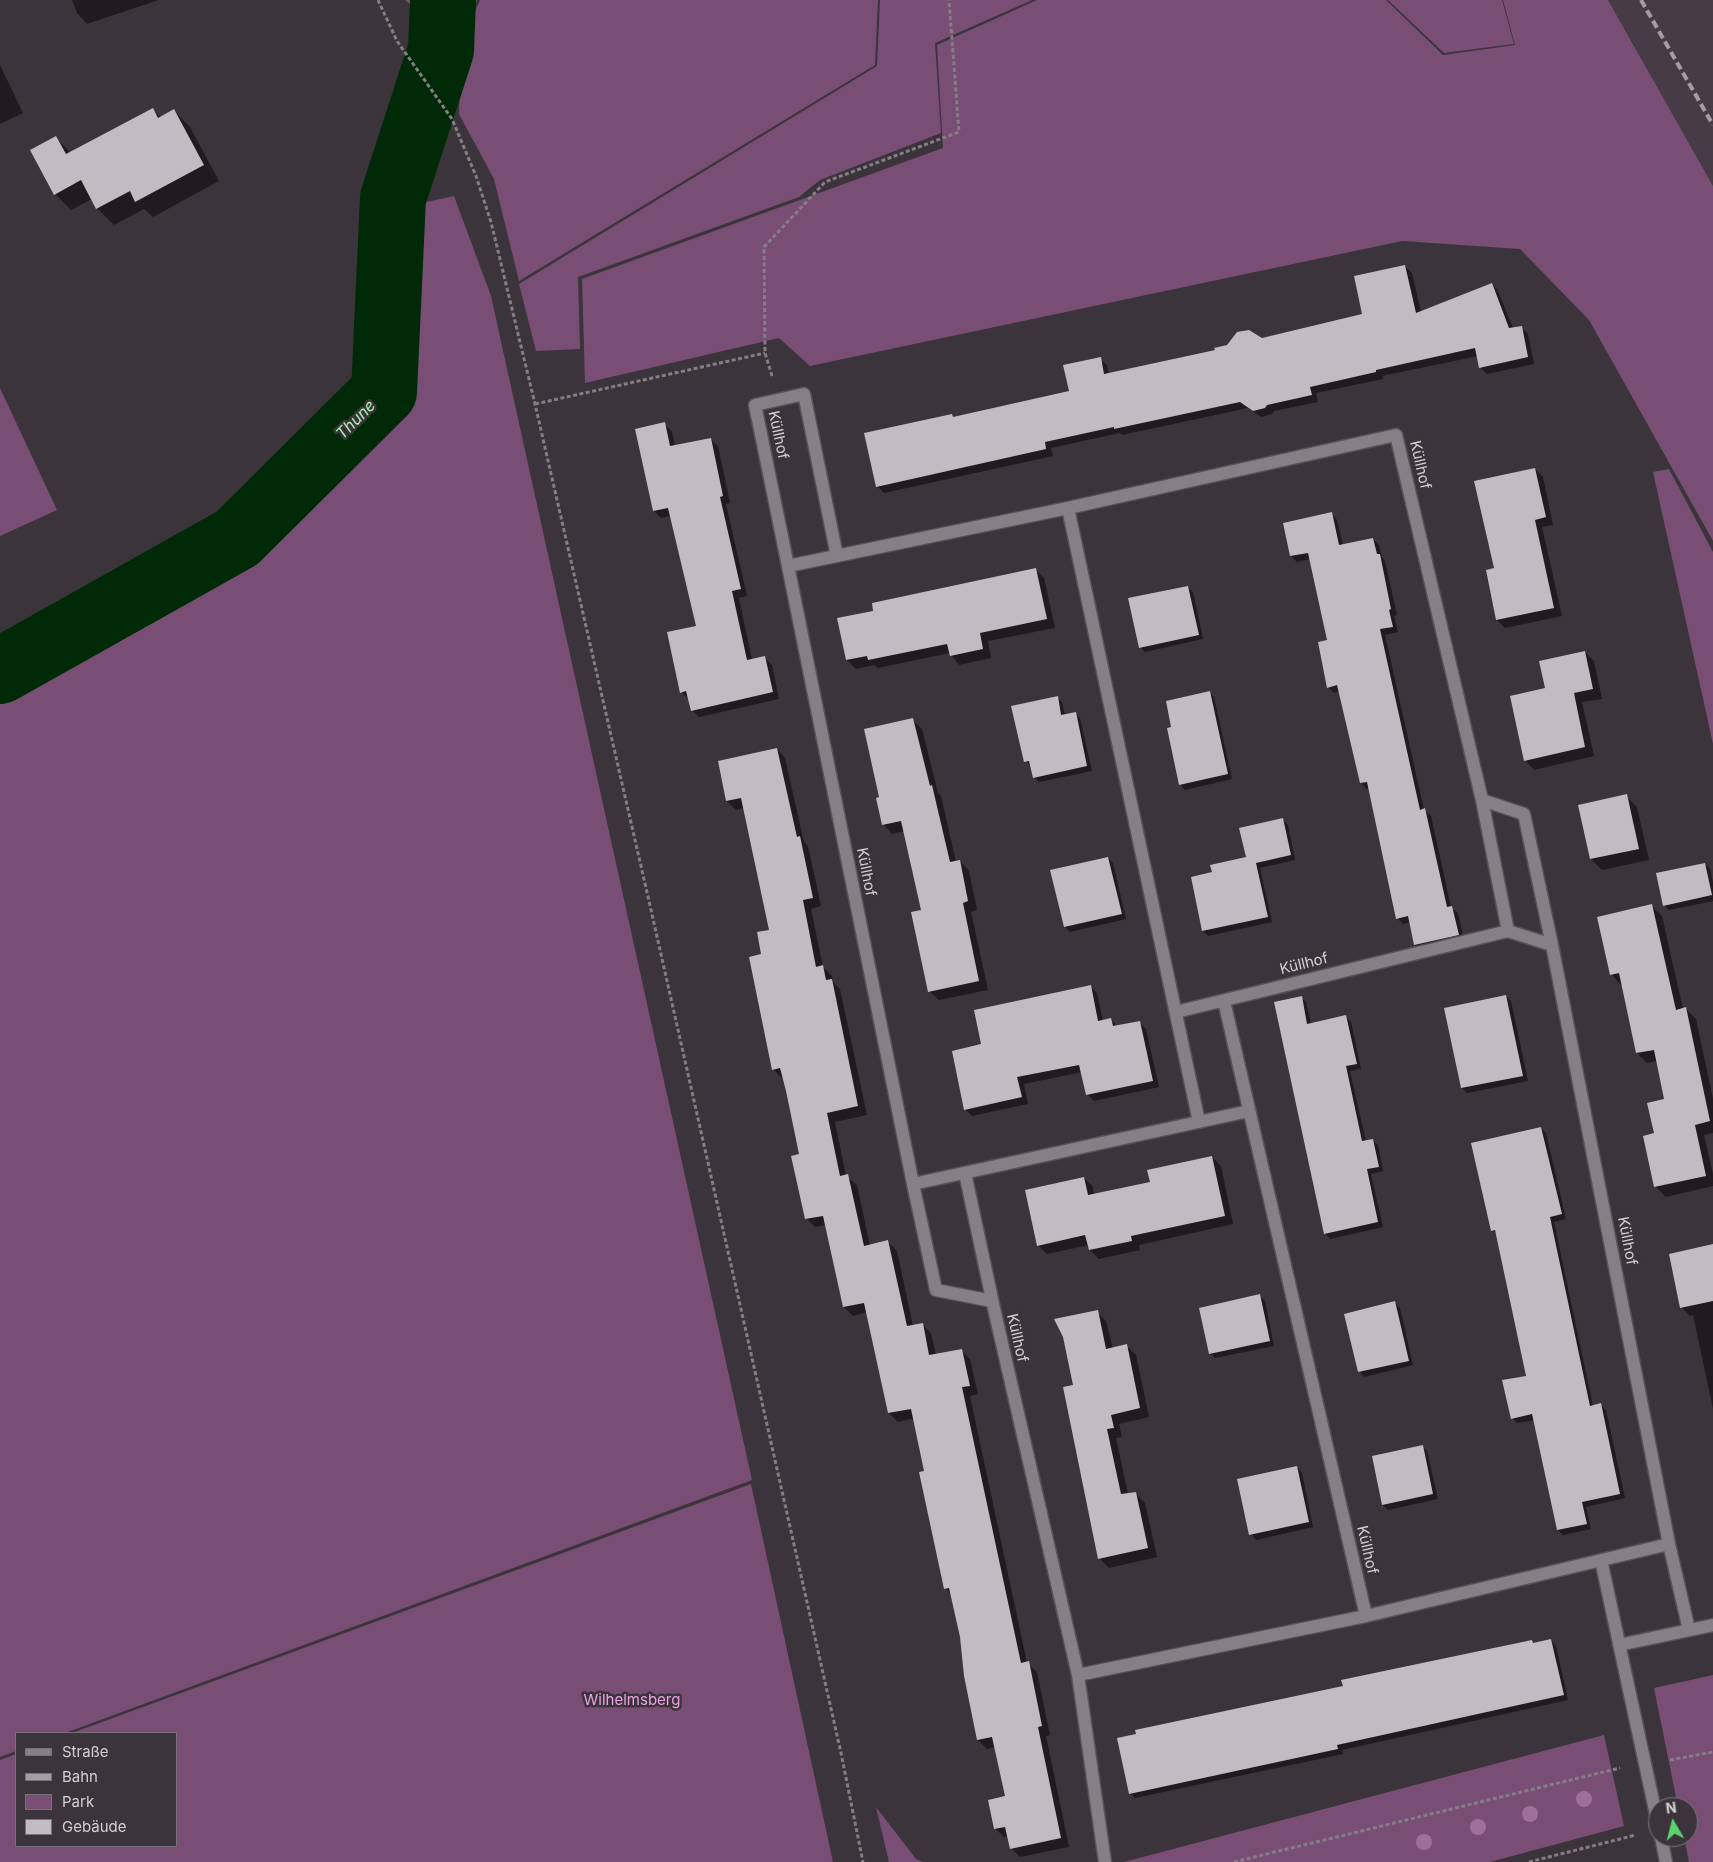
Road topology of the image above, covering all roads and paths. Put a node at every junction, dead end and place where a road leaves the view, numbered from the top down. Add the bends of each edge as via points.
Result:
1 (378, 0) edge
2 (949, 0) edge
3 (535, 404) junction
4 (1068, 508) junction
5 (837, 556) junction
6 (788, 566) junction
7 (1482, 800) junction
8 (1508, 931) junction
9 (1552, 945) junction
10 (1224, 1001) junction
11 (1176, 1012) junction
12 (1249, 1110) junction
13 (1200, 1122) junction
14 (964, 1173) junction
15 (913, 1184) junction
16 (992, 1301) junction
17 (1669, 1544) junction
18 (1602, 1560) junction
19 (1366, 1616) junction
20 (1713, 1625) edge
21 (1689, 1630) junction
22 (1619, 1645) junction
23 (1078, 1675) junction
24 (1713, 1752) edge
25 (1670, 1760) dead end
26 (1604, 1771) dead end
27 (1652, 1797) edge
28 (1640, 1834) dead end
29 (1663, 1847) edge
30 (863, 1862) edge
31 (1105, 1862) edge
32 (1234, 1862) edge
33 (1529, 1862) edge
34 (1666, 1862) edge

1 - 3 path via 397,41 452,119 476,176 491,222
2 - 3 path via 959,132 825,182 764,247 765,353
3 - 30 path
4 - 5 street, Küllhof
4 - 7 street, Küllhof via 1396,435
4 - 11 street
5 - 6 street, Küllhof
5 - 6 street, Küllhof via 804,394 755,405
6 - 15 street, Küllhof
7 - 8 street, Küllhof
7 - 9 street, Küllhof via 1524,814
8 - 9 street
8 - 10 street, Küllhof
9 - 17 street, Küllhof
10 - 11 street, Küllhof
10 - 12 street, Küllhof
11 - 13 street
12 - 13 street
12 - 19 street, Küllhof
13 - 14 street
14 - 15 street
14 - 16 street, Küllhof
15 - 16 street, Küllhof via 936,1290
16 - 23 street, Küllhof
17 - 18 street
17 - 21 street, Küllhof
18 - 19 street
18 - 22 street
19 - 23 street
20 - 21 street
21 - 22 street
22 - 27 street
23 - 31 street, Küllhof
24 - 25 path
26 - 32 path
28 - 33 path
29 - 34 street

